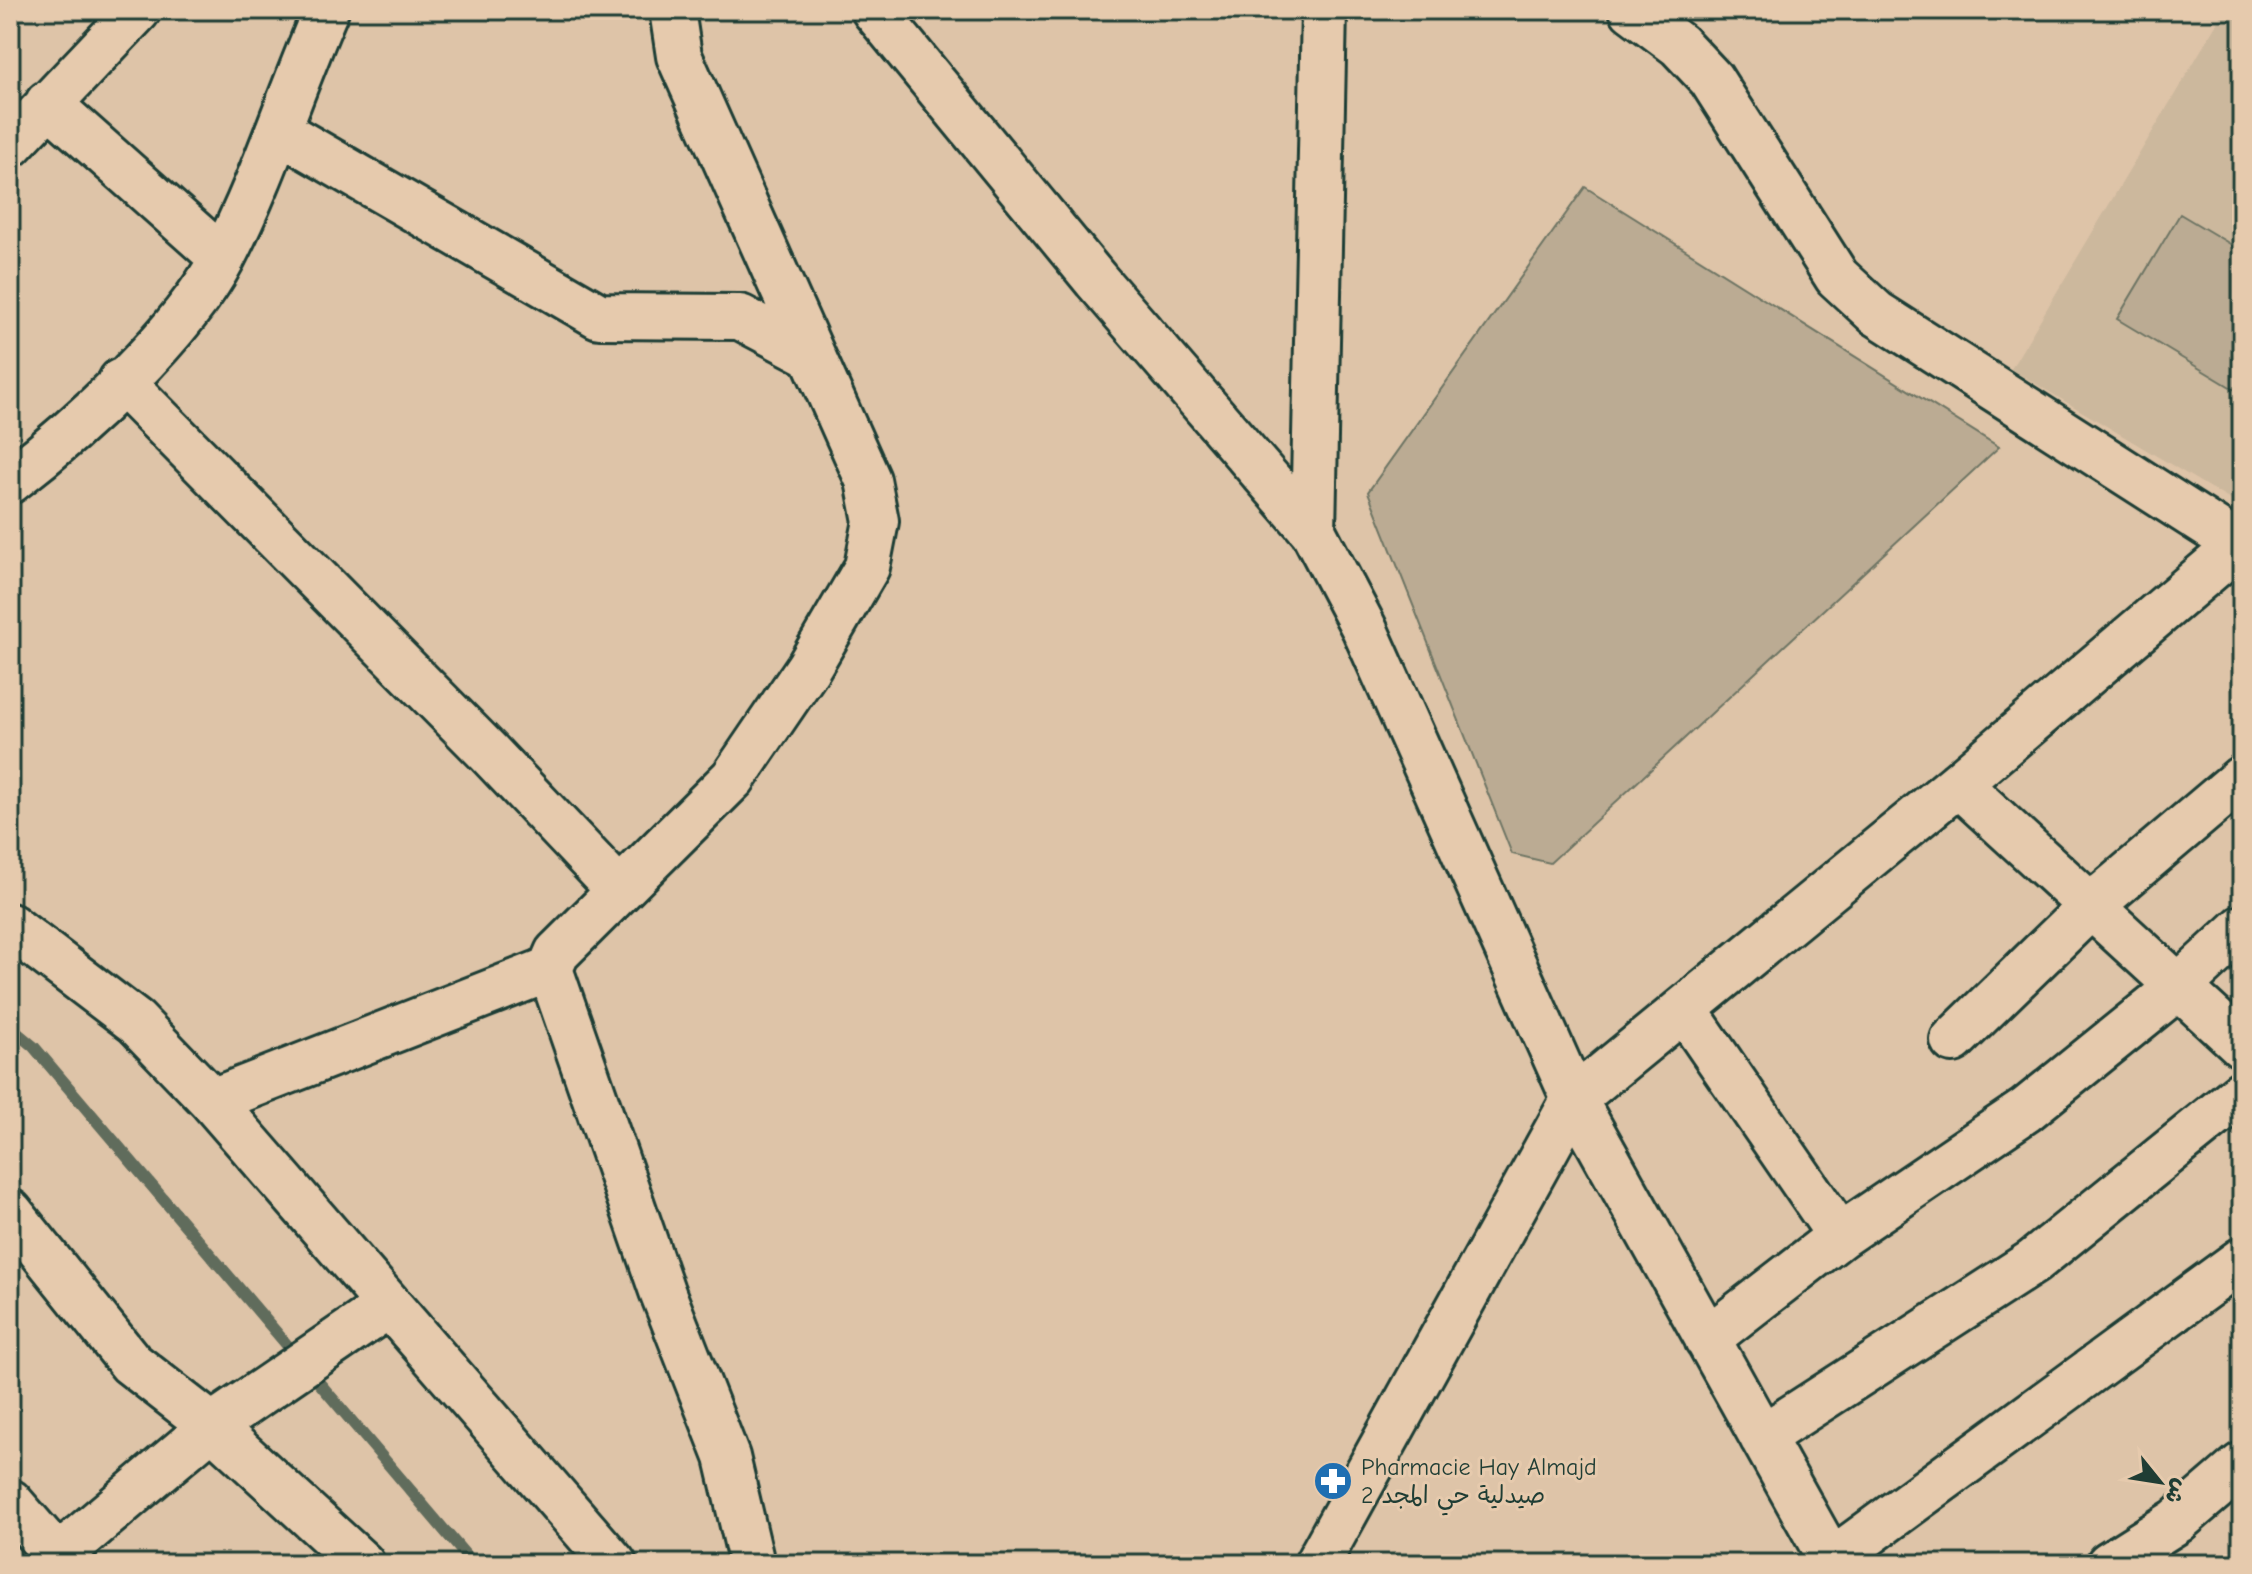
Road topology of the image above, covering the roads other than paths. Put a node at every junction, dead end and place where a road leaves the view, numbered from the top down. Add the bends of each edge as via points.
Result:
1 (138, 10) edge
2 (326, 10) edge
3 (672, 10) edge
4 (874, 10) edge
5 (1632, 10) edge
6 (1335, 11) edge
7 (48, 103) junction
8 (279, 131) junction
9 (10, 145) edge
10 (222, 258) junction
11 (812, 355) junction
12 (121, 381) junction
13 (10, 481) edge
14 (1313, 531) junction
15 (2240, 546) edge
16 (2242, 778) edge
17 (1958, 784) junction
18 (618, 889) junction
19 (2091, 906) junction
20 (10, 926) edge
21 (2242, 928) edge
22 (550, 969) junction
23 (2177, 988) junction
24 (1684, 1009) junction
25 (1953, 1040) dead end
26 (2242, 1045) edge
27 (2242, 1093) edge
28 (1574, 1099) junction
29 (212, 1101) junction
30 (10, 1212) edge
31 (1840, 1236) junction
32 (2242, 1260) edge
33 (389, 1305) junction
34 (1707, 1339) junction
35 (212, 1426) junction
36 (1762, 1437) junction
37 (2242, 1465) edge
38 (10, 1502) edge
39 (53, 1560) edge
40 (1832, 1562) edge
41 (362, 1564) edge
42 (614, 1564) edge
43 (752, 1564) edge
44 (1317, 1564) edge
45 (2109, 1564) edge

1 - 7 street
2 - 8 street
3 - 11 street via 679,56
4 - 14 street via 1096,280
5 - 15 street via 1679,45 1711,79 1837,277 1876,313
6 - 14 street
7 - 9 street
7 - 10 street
8 - 10 street
8 - 11 street via 599,316 740,317
10 - 12 street via 196,300
11 - 18 street via 868,480 876,521 867,567 808,668 733,778
12 - 13 street
12 - 18 street
14 - 28 street via 1364,628
15 - 17 street
16 - 19 street
17 - 19 street
17 - 24 street
18 - 22 street via 557,953
19 - 23 street
19 - 25 street
20 - 29 street via 136,1022
21 - 23 street
22 - 29 street
22 - 43 street via 662,1291 727,1457
23 - 26 street
23 - 31 street via 2026,1110
24 - 28 street
24 - 31 street
27 - 36 street via 2033,1262
28 - 34 street
28 - 44 street
29 - 33 street
30 - 35 street via 131,1363
31 - 34 street
32 - 40 street
33 - 35 street
33 - 42 street
34 - 36 street
35 - 39 street
35 - 41 street
36 - 40 street
37 - 45 street via 2177,1521
38 - 39 street

